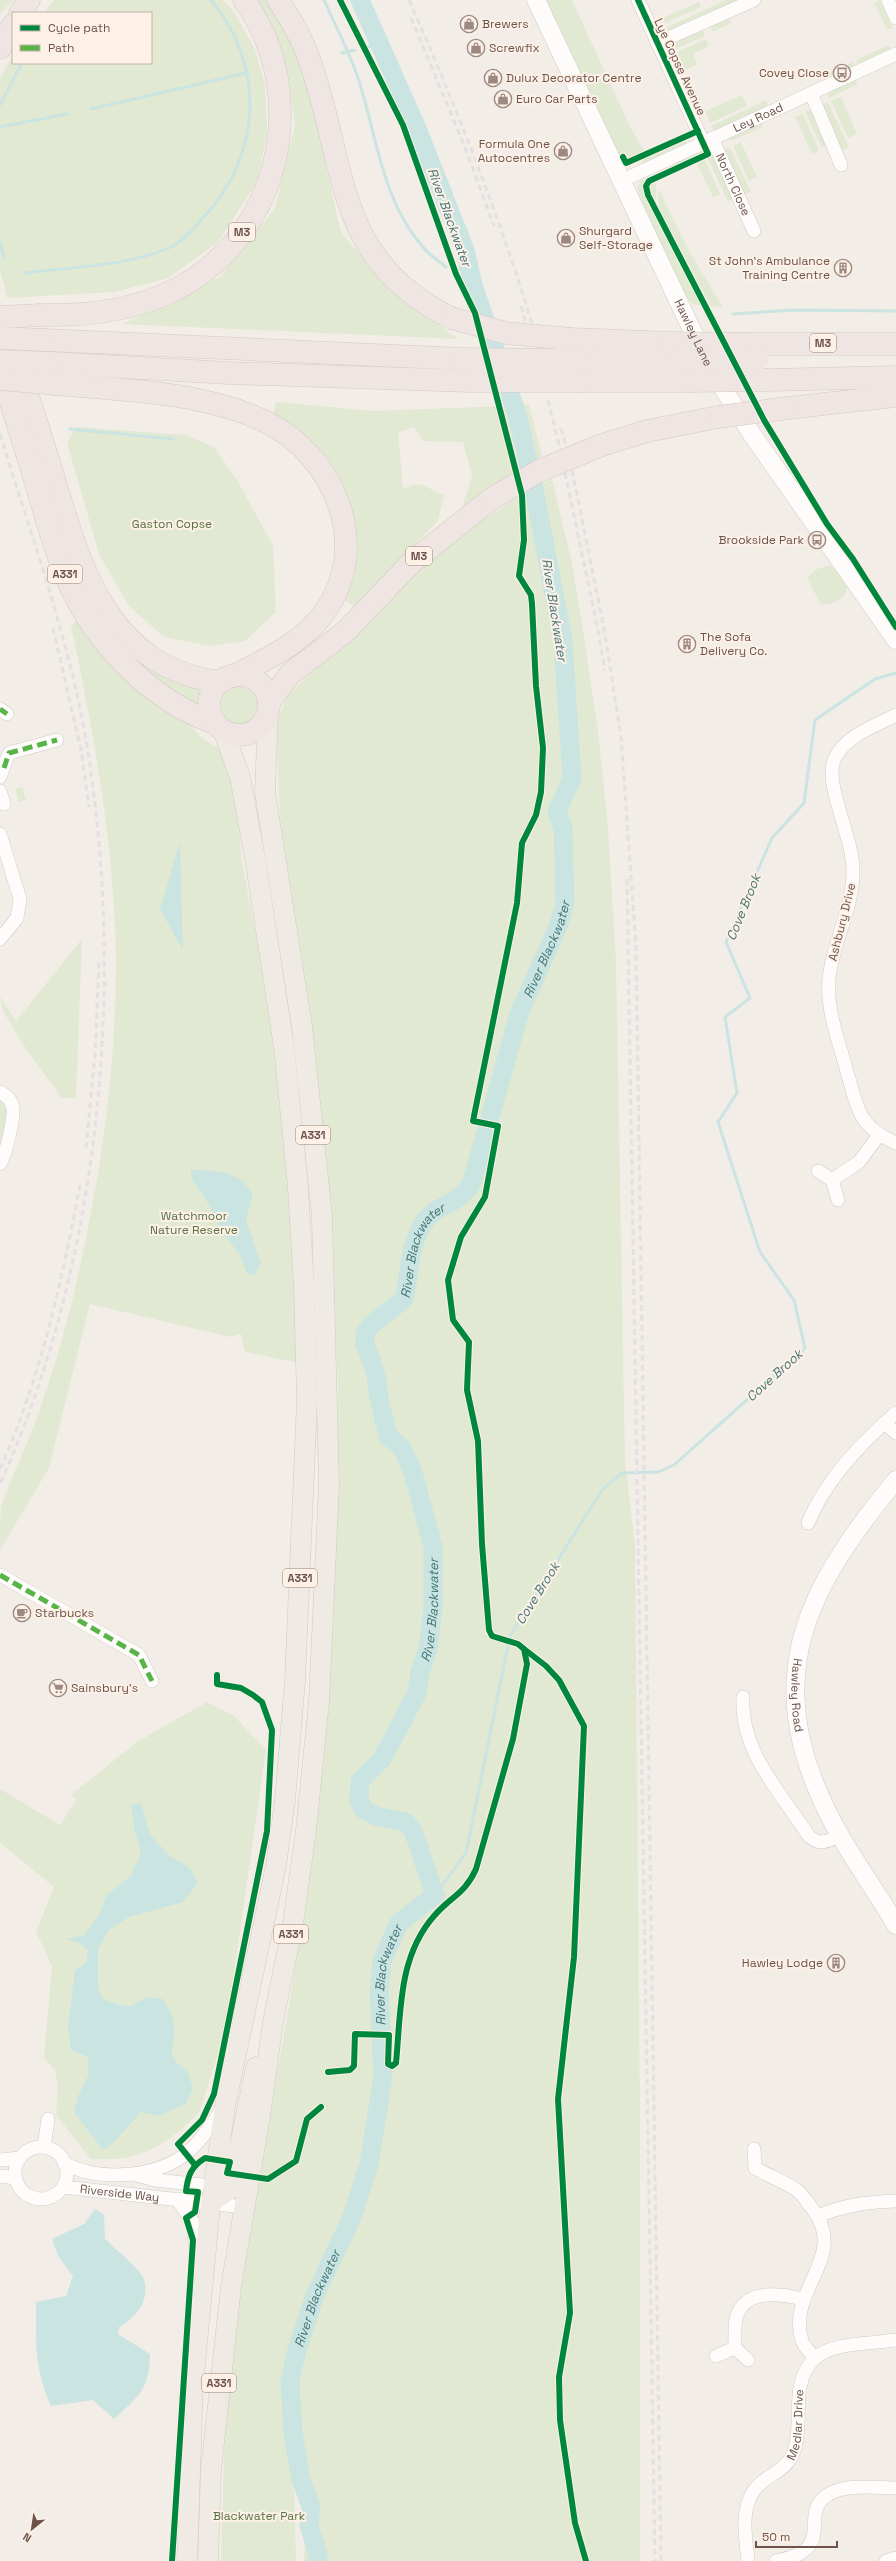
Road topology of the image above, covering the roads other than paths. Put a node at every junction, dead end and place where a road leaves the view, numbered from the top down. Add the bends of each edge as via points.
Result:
1 (29, 0) edge
2 (244, 0) edge
3 (278, 0) edge
4 (536, 0) edge
5 (638, 0) edge
6 (754, 0) edge
7 (888, 0) edge
8 (21, 12) edge
9 (12, 18) edge
10 (896, 18) edge
11 (0, 24) edge
12 (12, 27) edge
13 (657, 43) junction
14 (0, 48) edge
15 (896, 54) edge
16 (811, 93) junction
17 (707, 140) junction
18 (841, 165) dead end
19 (621, 181) junction
20 (754, 231) dead end
21 (0, 308) edge
22 (0, 317) edge
23 (0, 338) edge
24 (896, 344) edge
25 (676, 352) junction
26 (754, 352) junction
27 (896, 353) edge
28 (0, 361) edge
29 (0, 367) edge
30 (896, 377) edge
31 (0, 380) edge
32 (896, 396) edge
33 (896, 640) edge
34 (228, 679) junction
35 (268, 707) junction
36 (896, 715) edge
37 (219, 727) junction
38 (57, 740) dead end
39 (0, 777) edge
40 (0, 791) edge
41 (4, 804) dead end
42 (0, 834) edge
43 (0, 939) edge
44 (0, 1092) edge
45 (879, 1135) junction
46 (896, 1143) edge
47 (0, 1164) edge
48 (818, 1171) dead end
49 (832, 1180) junction
50 (838, 1200) dead end
51 (896, 1413) edge
52 (884, 1423) junction
53 (896, 1433) edge
54 (896, 1480) edge
55 (808, 1523) dead end
56 (0, 1575) edge
57 (152, 1681) dead end
58 (743, 1697) dead end
59 (840, 1835) junction
60 (896, 1925) edge
61 (226, 2102) junction
62 (48, 2119) dead end
63 (44, 2148) junction
64 (754, 2149) dead end
65 (20, 2158) junction
66 (0, 2160) edge
67 (64, 2163) junction
68 (128, 2173) junction
69 (0, 2176) edge
70 (15, 2178) junction
71 (63, 2187) junction
72 (229, 2194) junction
73 (177, 2199) junction
74 (896, 2201) edge
75 (818, 2216) junction
76 (802, 2299) junction
77 (200, 2303) junction
78 (896, 2340) edge
79 (735, 2348) junction
80 (716, 2356) dead end
81 (815, 2358) junction
82 (748, 2360) dead end
83 (896, 2488) edge
84 (896, 2558) edge
85 (187, 2561) edge
86 (208, 2561) edge
87 (748, 2561) edge
88 (776, 2561) edge
89 (886, 2561) edge

1 - 8 highway
2 - 22 highway, M3, bridge via 256,17 269,47 281,104 277,154 267,187 250,220 217,260 203,272 172,292 153,300 114,310
3 - 25 highway, M3, bridge via 297,31 309,59 343,188 361,236 380,264 401,286 414,297 451,318 506,333
4 - 19 main road, Hawley Lane
5 - 13 street, Lye Copse Avenue
6 - 13 street
7 - 10 street
9 - 11 highway
12 - 14 highway
13 - 17 street, Lye Copse Avenue
15 - 16 street, Ley Road
16 - 17 street, Ley Road
16 - 18 street
17 - 19 street, Ley Road
17 - 20 street, North Close
19 - 33 main road, Hawley Lane via 709,366 723,390
21 - 34 highway, A331 via 79,558 102,607 129,639 158,662 188,676
23 - 25 highway, M3, bridge via 463,359 577,360
24 - 26 highway, M3
25 - 26 highway, M3, bridge
26 - 27 highway, M3
28 - 30 highway, bridge via 228,373 469,381 690,382
29 - 37 highway, A331 via 59,558 77,600 98,633 134,672 186,710
31 - 34 highway, bridge via 158,394 242,412 286,434 306,450 326,474 341,509 345,530 344,564 333,598 317,621 288,648
32 - 35 highway, M3, bridge via 718,417 647,431 602,445 539,471 491,499 413,560 345,632 290,674
34 - 35 highway via 242,676 257,682 263,687
34 - 37 highway via 216,688 210,701 212,716
35 - 37 highway via 263,723 253,732 237,735
35 - 72 main road, A331 via 265,792 302,1027 322,1216 329,1484 319,1702 307,1822 293,1923 273,2022 254,2069
36 - 45 street, Ashbury Drive via 845,744 834,759 831,778 846,830 853,882 832,960 829,979 830,1009 857,1106 869,1126
37 - 61 main road, A331 via 232,752 241,782 280,1016 298,1187 307,1371 296,1668 284,1807 276,1866
38 - 39 street via 9,753
40 - 41 street
42 - 43 street via 20,899 17,918
44 - 47 street via 8,1096 13,1109 4,1156
45 - 46 street, Ashbury Drive
45 - 49 street via 859,1162
48 - 49 street
49 - 50 street
51 - 52 street
52 - 53 street
52 - 55 street via 837,1476 812,1512
54 - 59 main road, Hawley Road via 853,1535 828,1574 806,1625 798,1659 795,1703 799,1738 818,1792
56 - 57 street via 139,1656
58 - 59 street via 742,1716 747,1738 766,1775 808,1835 814,1841 820,1842
59 - 60 main road, Hawley Road
61 - 68 street, Riverside Way via 207,2132 186,2153 171,2163
61 - 72 main road, A331
62 - 63 street
63 - 65 street via 32,2149
63 - 67 street, Riverside Way via 60,2155
64 - 75 street via 755,2168 799,2191
65 - 66 street
65 - 70 street via 15,2167
67 - 68 street, Riverside Way via 87,2173
67 - 71 street, Riverside Way via 66,2177
68 - 72 street, Riverside Way
69 - 70 street
70 - 71 street, Riverside Way via 20,2189 29,2196 41,2199 56,2194
71 - 73 street, Riverside Way
72 - 73 street, Riverside Way
72 - 77 main road, A331
72 - 86 main road, A331 via 231,2287 211,2470
73 - 77 street, Riverside Way via 190,2215 195,2228
74 - 75 street via 867,2202 840,2207
75 - 76 street via 825,2237 822,2260
76 - 79 street via 778,2293 757,2297 744,2303 737,2315
76 - 81 street via 799,2319 802,2343
77 - 85 main road, A331 via 193,2385
78 - 81 street via 840,2346
79 - 80 street
79 - 82 street
81 - 87 street, Medlar Drive via 800,2385 796,2444 790,2460 753,2492 744,2518
83 - 88 street via 846,2488 826,2496 817,2510 814,2540 807,2550 794,2557
84 - 89 street

